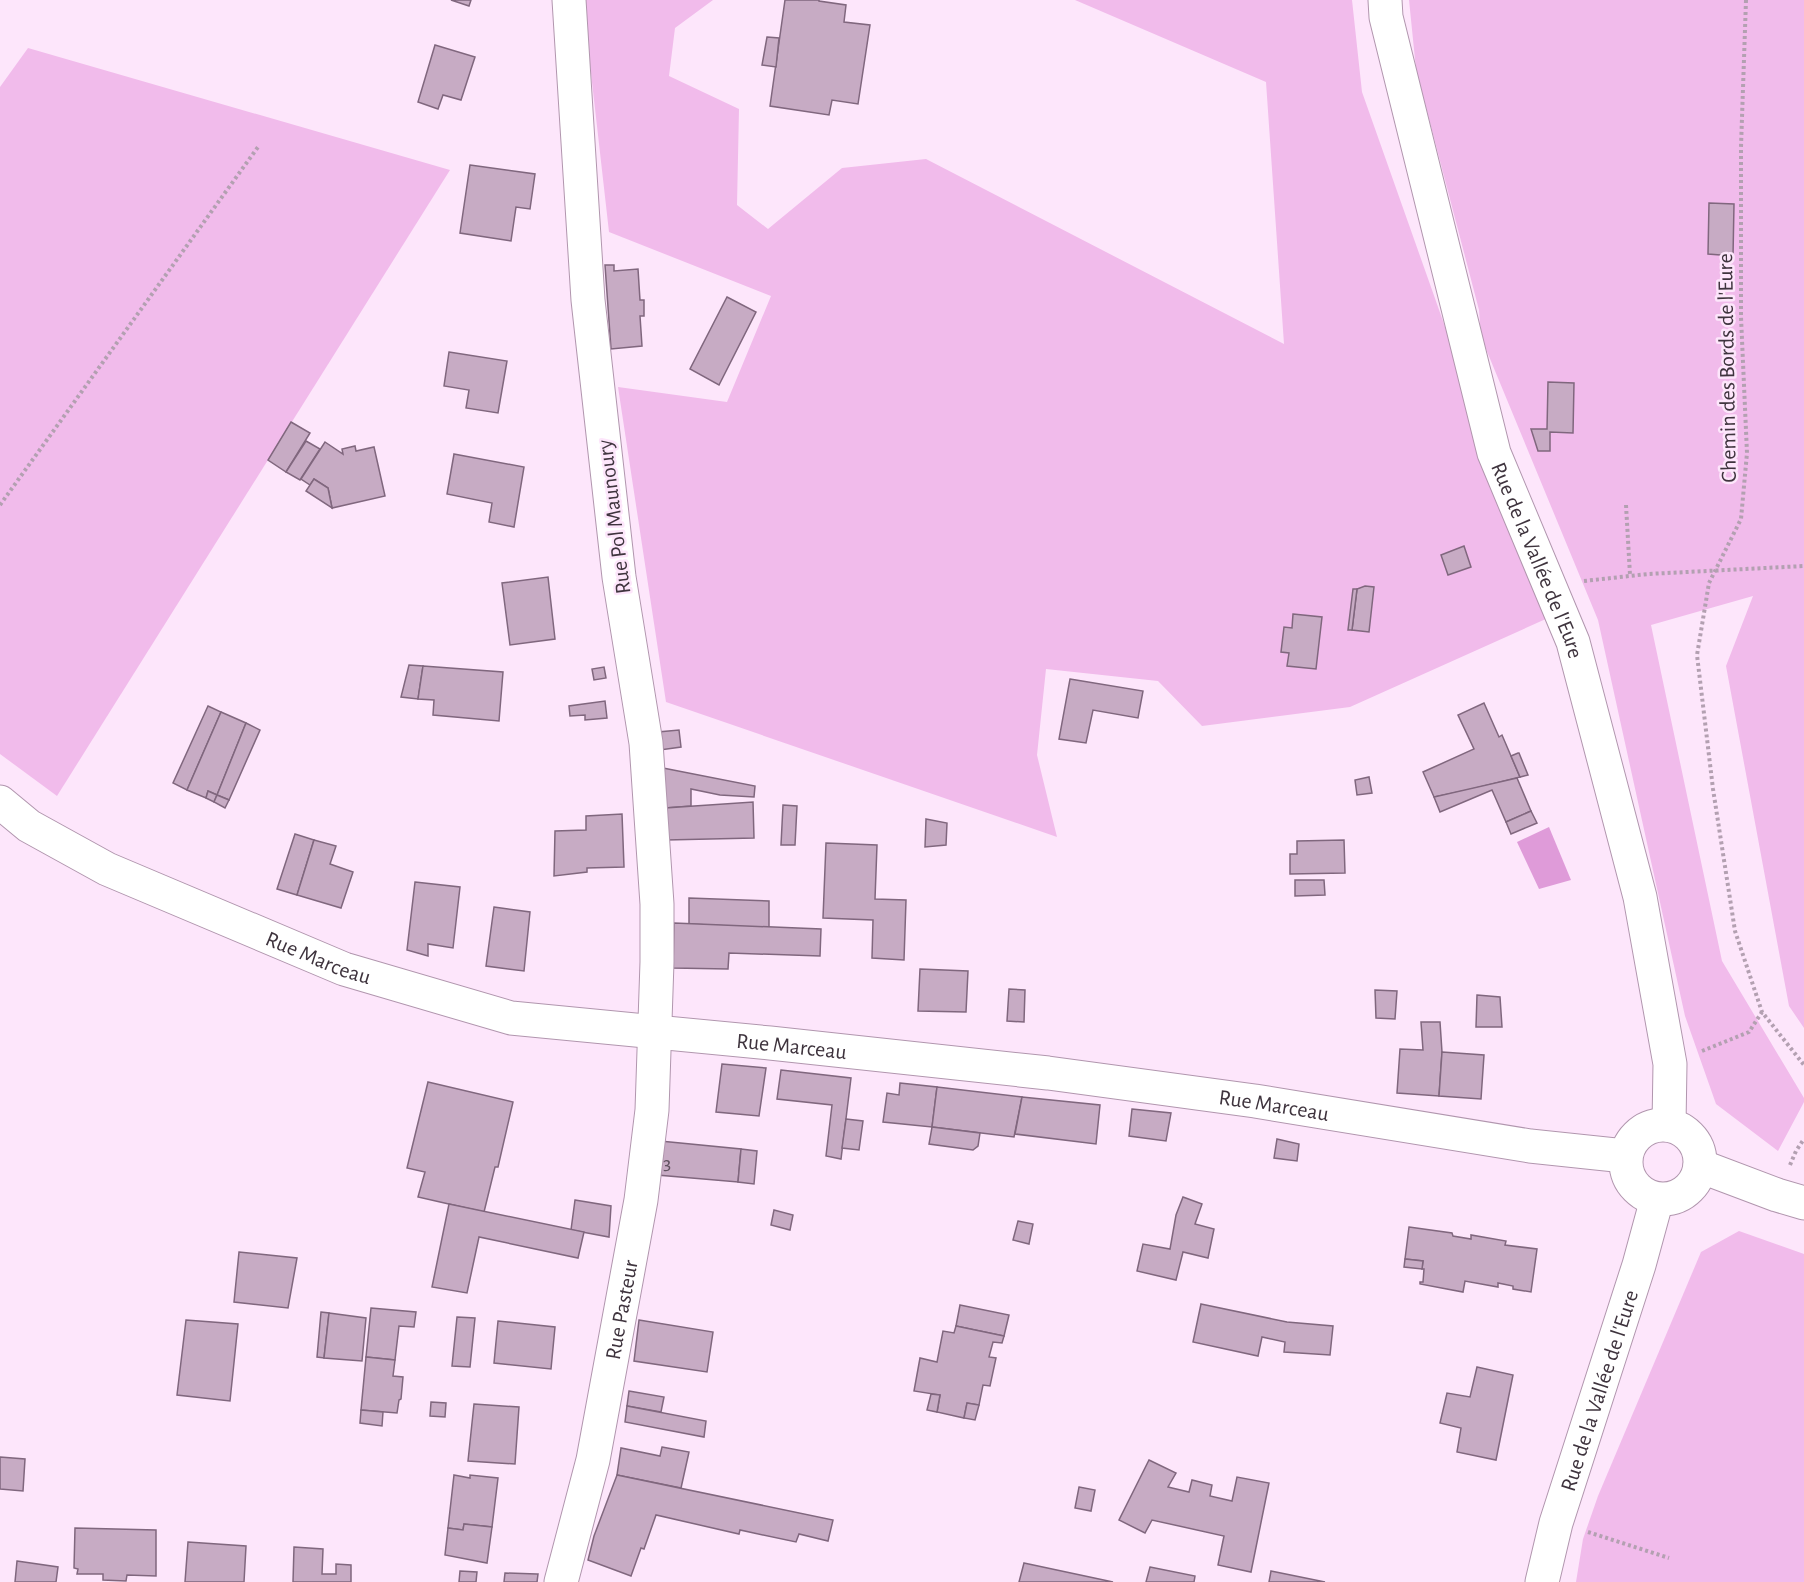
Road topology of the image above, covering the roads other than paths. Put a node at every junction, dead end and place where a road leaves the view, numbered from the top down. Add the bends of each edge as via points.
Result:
1 (569, 0) edge
2 (1385, 0) edge
3 (0, 802) edge
4 (655, 1033) junction
5 (1669, 1125) junction
6 (1625, 1156) junction
7 (1700, 1166) junction
8 (1657, 1199) junction
9 (1804, 1203) edge
10 (561, 1582) edge
11 (1542, 1582) edge

1 - 4 street, Rue Pol Maunoury via 588,300 619,577 646,742 657,904
2 - 5 street, Rue de la Vallée de l'Eure via 1386,17 1494,453 1573,642 1640,897 1670,1064
3 - 4 street, Rue Marceau via 29,826 107,869 344,969 511,1018
4 - 6 street, Rue Marceau via 1048,1073 1255,1101 1530,1146
4 - 10 street, Rue Pasteur via 652,1110 641,1200 593,1460
5 - 6 street via 1646,1128 1636,1135
5 - 7 street via 1689,1135 1696,1144
6 - 8 street via 1629,1179 1645,1195
7 - 8 street via 1697,1177 1680,1195
7 - 9 street
8 - 11 street, Rue de la Vallée de l'Eure via 1556,1522

